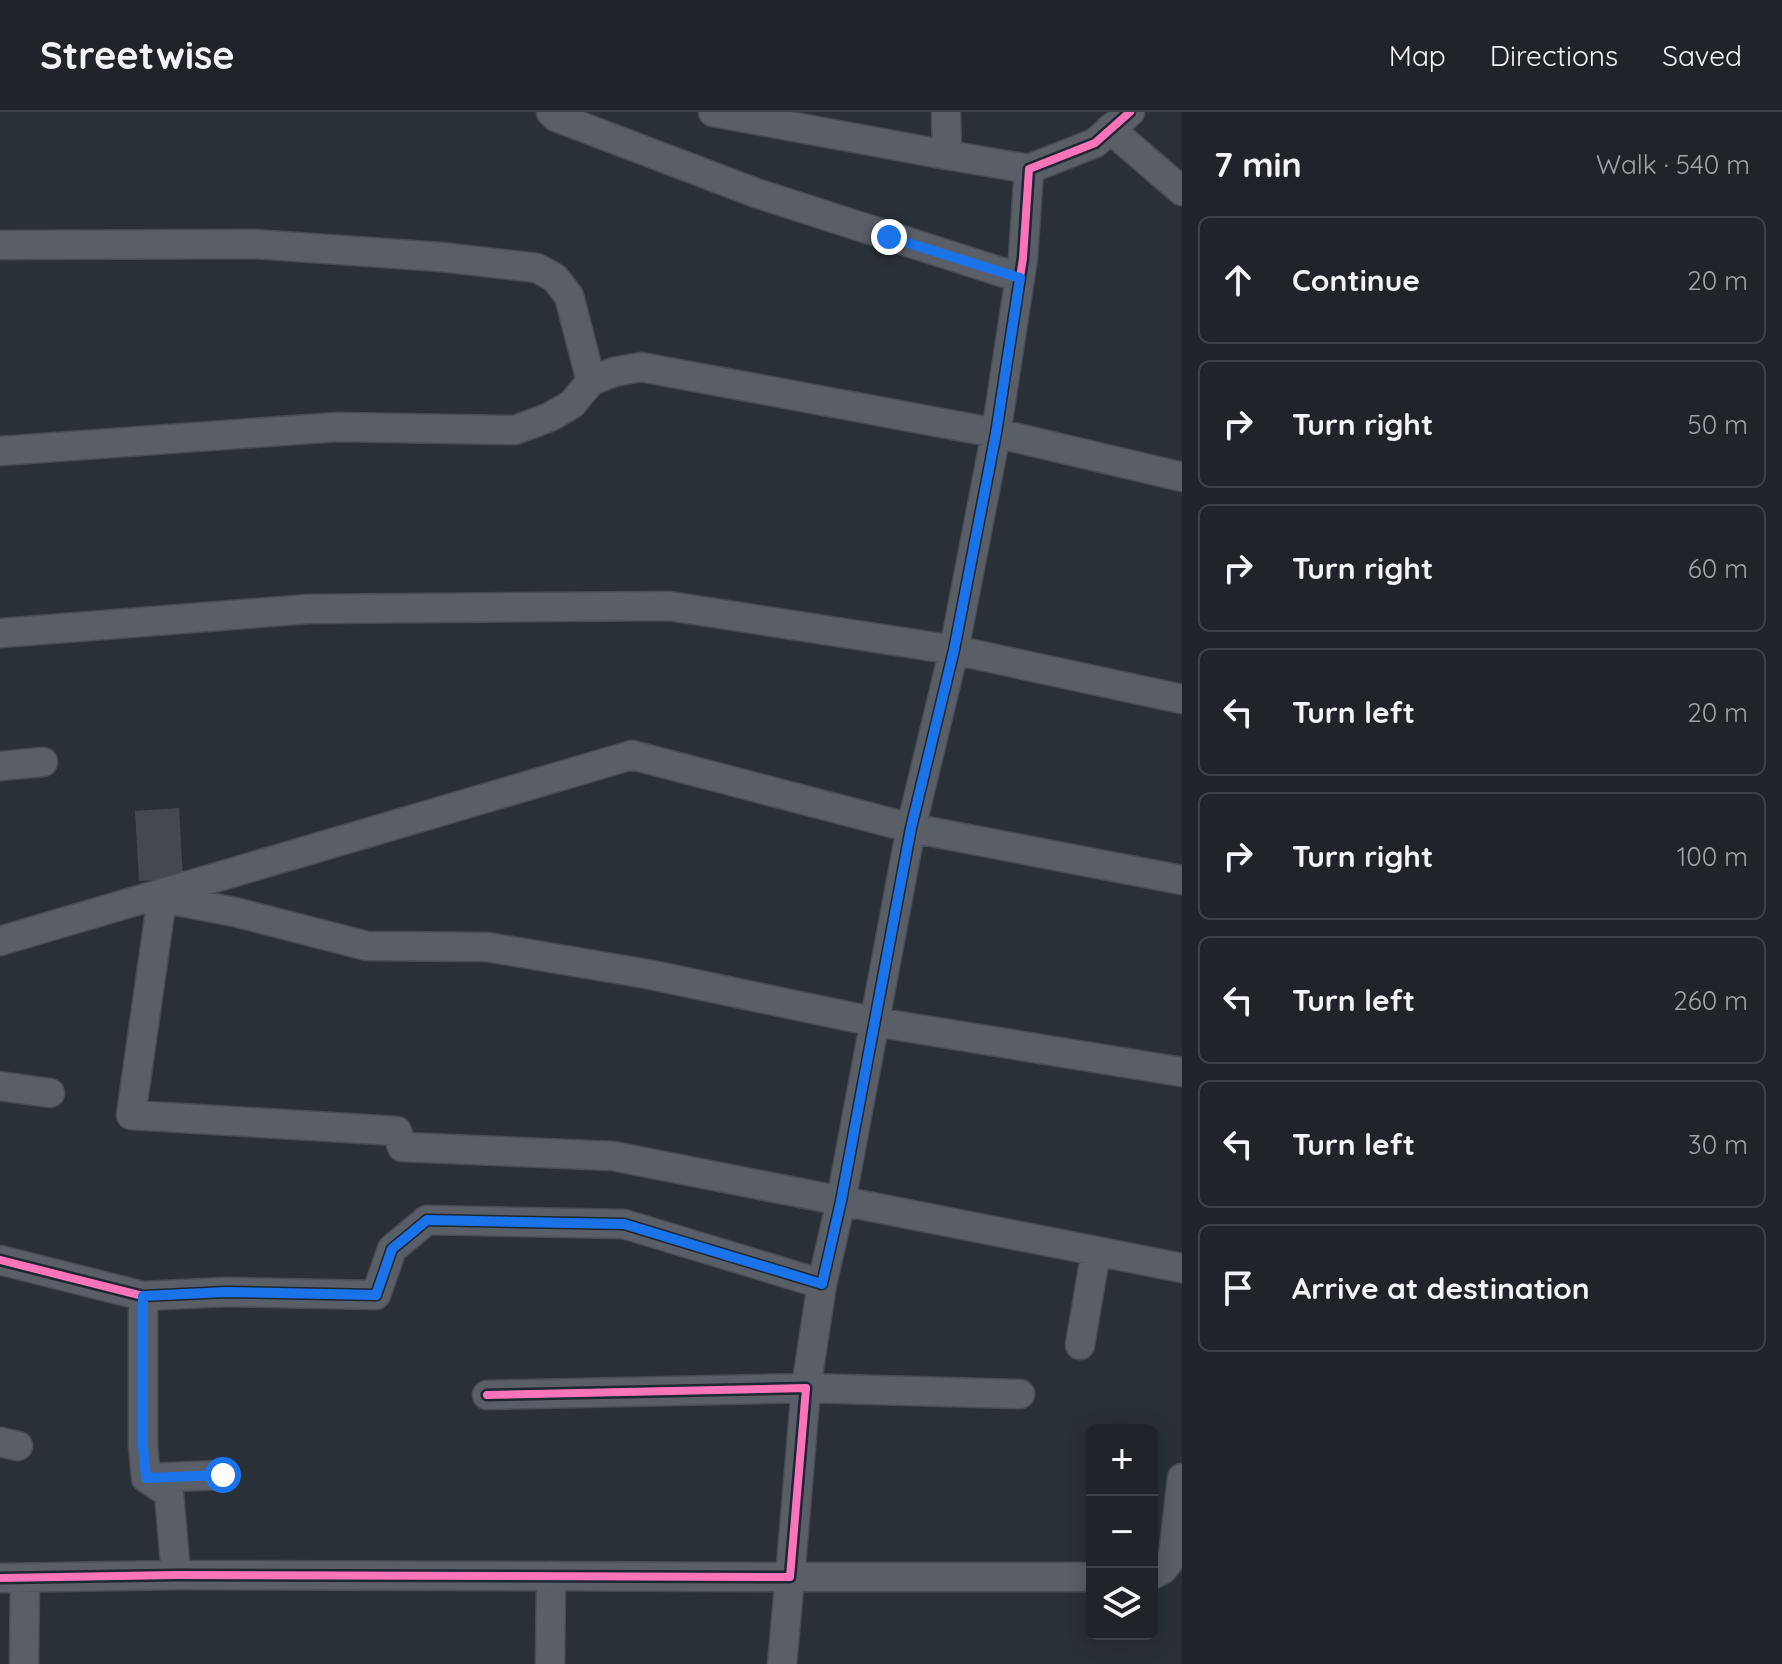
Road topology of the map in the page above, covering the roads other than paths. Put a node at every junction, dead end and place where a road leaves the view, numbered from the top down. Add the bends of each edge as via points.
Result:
1 (551, 112) edge
2 (713, 112) edge
3 (946, 112) edge
4 (1120, 120) edge
5 (947, 155) junction
6 (1029, 169) junction
7 (1182, 191) edge
8 (0, 245) edge
9 (1020, 278) junction
10 (591, 381) junction
11 (996, 433) junction
12 (0, 451) edge
13 (1182, 477) edge
14 (0, 633) edge
15 (954, 650) junction
16 (1182, 699) edge
17 (43, 762) dead end
18 (0, 766) edge
19 (911, 828) junction
20 (1182, 880) edge
21 (157, 897) junction
22 (0, 941) edge
23 (875, 1022) junction
24 (1182, 1072) edge
25 (0, 1086) edge
26 (50, 1093) dead end
27 (841, 1201) junction
28 (1096, 1251) junction
29 (0, 1260) edge
30 (1182, 1268) edge
31 (822, 1284) junction
32 (143, 1296) junction
33 (1080, 1345) dead end
34 (806, 1388) junction
35 (1020, 1394) dead end
36 (487, 1395) dead end
37 (223, 1475) dead end
38 (146, 1478) junction
39 (1182, 1478) edge
40 (1158, 1572) edge
41 (176, 1575) junction
42 (551, 1576) junction
43 (790, 1577) junction
44 (1086, 1577) edge
45 (12, 1578) edge
46 (24, 1664) edge
47 (550, 1664) edge
48 (782, 1664) edge

1 - 9 street via 756,193
2 - 5 street
3 - 5 street
4 - 6 street via 1095,143
4 - 7 street
5 - 6 street
6 - 9 street
8 - 10 street via 253,244 537,268 555,278 569,296
9 - 11 street
10 - 11 street via 641,367
10 - 12 street via 572,404 515,430 337,427
11 - 13 street
11 - 15 street
14 - 15 street via 309,609 669,606
15 - 16 street
15 - 19 street
17 - 18 street
19 - 20 street
19 - 21 street via 632,755
19 - 23 street
21 - 22 street
21 - 23 street via 367,946 487,947
21 - 27 street via 131,1115 397,1131 402,1147 613,1156
23 - 24 street
23 - 27 street
25 - 26 street
27 - 28 street
27 - 31 street
28 - 30 street
28 - 33 street
29 - 32 street
31 - 32 street via 624,1224 427,1220 392,1249 376,1295
31 - 34 street
32 - 38 street
34 - 35 street
34 - 36 street
34 - 43 street
37 - 38 street
38 - 41 street via 169,1493
39 - 40 street via 1173,1556
41 - 42 street
41 - 45 street
42 - 43 street
42 - 47 street
43 - 44 street
43 - 48 street
45 - 46 street

